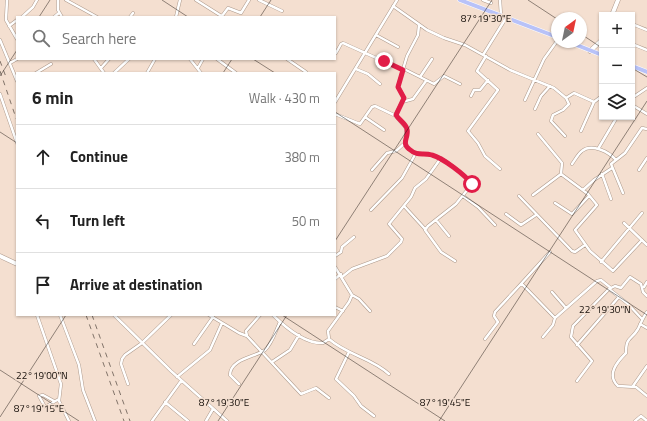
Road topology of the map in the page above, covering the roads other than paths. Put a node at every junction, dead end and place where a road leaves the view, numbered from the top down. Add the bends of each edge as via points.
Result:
1 (6, 0) edge
2 (37, 0) edge
3 (58, 0) edge
4 (66, 0) edge
5 (180, 0) edge
6 (196, 0) edge
7 (249, 0) edge
8 (259, 0) edge
9 (397, 0) edge
10 (460, 0) edge
11 (483, 0) edge
12 (500, 0) edge
13 (618, 0) edge
14 (491, 3) dead end
15 (393, 6) junction
16 (282, 11) dead end
17 (613, 12) edge
18 (59, 13) junction
19 (133, 13) dead end
20 (501, 15) junction
21 (23, 16) edge
22 (55, 16) edge
23 (61, 16) edge
24 (94, 16) edge
25 (131, 16) edge
26 (176, 16) edge
27 (221, 16) edge
28 (224, 16) edge
29 (507, 17) junction
30 (16, 21) edge
31 (419, 25) junction
32 (635, 25) edge
33 (9, 26) junction
34 (647, 30) edge
35 (376, 35) junction
36 (551, 35) edge
37 (16, 37) edge
38 (0, 40) edge
39 (599, 43) edge
40 (635, 45) edge
41 (398, 47) dead end
42 (552, 48) edge
43 (583, 48) edge
44 (647, 50) edge
45 (590, 51) junction
46 (336, 53) edge
47 (366, 53) junction
48 (599, 54) edge
49 (484, 56) junction
50 (432, 59) dead end
51 (16, 60) edge
52 (95, 60) edge
53 (109, 60) edge
54 (128, 60) edge
55 (154, 60) edge
56 (191, 60) edge
57 (203, 60) edge
58 (217, 60) edge
59 (288, 60) edge
60 (10, 63) junction
61 (51, 64) dead end
62 (635, 67) edge
63 (100, 68) junction
64 (199, 68) junction
65 (356, 69) junction
66 (403, 69) junction
67 (38, 72) edge
68 (103, 72) edge
69 (115, 72) edge
70 (148, 72) edge
71 (197, 72) edge
72 (201, 72) edge
73 (235, 72) edge
74 (306, 72) edge
75 (647, 72) edge
76 (420, 77) junction
77 (16, 78) edge
78 (488, 80) junction
79 (535, 80) junction
80 (426, 81) junction
81 (380, 84) dead end
82 (460, 84) dead end
83 (550, 86) junction
84 (647, 88) edge
85 (0, 94) edge
86 (470, 96) dead end
87 (635, 96) edge
88 (566, 98) junction
89 (599, 98) edge
90 (336, 100) edge
91 (525, 100) dead end
92 (402, 102) junction
93 (594, 102) junction
94 (635, 107) edge
95 (535, 109) dead end
96 (336, 114) edge
97 (647, 114) edge
98 (396, 116) junction
99 (365, 117) junction
100 (615, 120) edge
101 (647, 129) edge
102 (384, 130) dead end
103 (580, 132) dead end
104 (538, 134) dead end
105 (565, 136) dead end
106 (16, 140) edge
107 (405, 143) junction
108 (598, 149) junction
109 (416, 153) junction
110 (442, 158) junction
111 (647, 158) edge
112 (616, 160) junction
113 (572, 164) dead end
114 (612, 168) junction
115 (500, 169) dead end
116 (372, 170) dead end
117 (639, 170) dead end
118 (562, 174) junction
119 (602, 174) junction
120 (583, 190) junction
121 (623, 193) dead end
122 (533, 195) dead end
123 (463, 196) junction
124 (519, 196) dead end
125 (589, 196) junction
126 (610, 199) dead end
127 (555, 203) dead end
128 (404, 206) junction
129 (371, 210) dead end
130 (642, 213) dead end
131 (506, 214) dead end
132 (536, 214) junction
133 (436, 220) junction
134 (624, 223) dead end
135 (495, 225) dead end
136 (629, 228) junction
137 (425, 230) junction
138 (450, 236) dead end
139 (354, 237) dead end
140 (642, 240) junction
141 (585, 245) junction
142 (647, 245) edge
143 (550, 252) dead end
144 (336, 255) edge
145 (0, 256) edge
146 (455, 261) dead end
147 (601, 262) junction
148 (16, 264) edge
149 (336, 268) edge
150 (342, 275) junction
151 (336, 278) edge
152 (647, 282) edge
153 (520, 285) junction
154 (643, 287) junction
155 (610, 289) junction
156 (552, 292) dead end
157 (352, 295) junction
158 (647, 296) edge
159 (618, 298) junction
160 (336, 308) edge
161 (566, 308) junction
162 (343, 311) junction
163 (370, 311) dead end
164 (647, 312) edge
165 (36, 316) edge
166 (60, 316) edge
167 (115, 316) edge
168 (170, 316) edge
169 (259, 316) edge
170 (274, 316) edge
171 (213, 317) joint
172 (167, 318) joint
173 (555, 318) junction
174 (642, 319) junction
175 (280, 322) junction
176 (222, 323) junction
177 (640, 324) junction
178 (647, 328) edge
179 (247, 336) junction
180 (299, 336) junction
181 (543, 337) dead end
182 (329, 339) junction
183 (485, 339) dead end
184 (142, 343) junction
185 (194, 344) dead end
186 (577, 345) junction
187 (262, 352) junction
188 (349, 352) junction
189 (272, 362) junction
190 (647, 366) edge
191 (389, 374) dead end
192 (177, 377) junction
193 (181, 381) junction
194 (577, 381) dead end
195 (128, 384) dead end
196 (240, 384) dead end
197 (633, 386) junction
198 (647, 396) edge
199 (329, 398) dead end
200 (58, 399) junction
201 (54, 401) junction
202 (164, 402) junction
203 (213, 409) junction
204 (374, 416) dead end
205 (69, 421) edge
206 (95, 421) edge
207 (152, 421) edge
208 (188, 421) edge
209 (206, 421) edge
210 (227, 421) edge
211 (635, 421) edge
212 (647, 421) edge

1 - 33 street via 6,18
2 - 21 street
3 - 18 street
4 - 24 street
5 - 26 street
6 - 27 street
7 - 28 street via 241,13 228,8
8 - 16 street
9 - 15 street
10 - 20 main road
11 - 14 street
12 - 20 street
13 - 17 street
15 - 31 street
15 - 35 street
18 - 22 street
18 - 23 street
19 - 25 street
20 - 29 main road
29 - 36 main road
29 - 49 street
30 - 33 street
31 - 49 street
31 - 66 street via 418,35
32 - 34 street
33 - 37 street
35 - 41 street
35 - 47 street
38 - 60 street
39 - 45 street
40 - 44 street
42 - 79 street
43 - 45 main road
45 - 48 main road
46 - 47 street via 342,43
47 - 65 street
47 - 66 street
49 - 78 street via 477,71
49 - 79 street
50 - 76 street
51 - 60 street
52 - 63 street
53 - 63 street
54 - 69 street
55 - 70 street
56 - 64 street
57 - 64 street
58 - 73 street
59 - 74 street
60 - 77 street
61 - 67 street
62 - 75 main road
63 - 68 street
64 - 71 street
64 - 72 street
65 - 81 street via 368,74
65 - 90 street
66 - 76 street
66 - 92 street via 398,86 403,96
76 - 80 street
78 - 86 street via 480,90 474,90
78 - 115 street via 498,90 468,131 478,142 485,156
79 - 83 street
79 - 91 street
80 - 82 street via 436,84 444,76
80 - 92 street via 413,99
83 - 88 street
83 - 95 street via 542,94
84 - 87 street
85 - 106 street
88 - 93 street via 574,93
88 - 105 street via 568,104 553,115 551,121
89 - 93 street
92 - 98 street
93 - 103 street
94 - 97 street
96 - 99 street via 358,124
98 - 99 street via 375,106
98 - 107 street via 407,129
99 - 102 street
100 - 108 street
101 - 112 street via 642,128 627,150
104 - 118 street via 562,163
107 - 109 street via 409,150
107 - 116 street via 388,154
108 - 112 street
108 - 113 street via 582,151
109 - 110 street
109 - 129 street via 402,178
110 - 123 street via 471,182
110 - 128 street via 426,179 415,188
111 - 117 street
112 - 114 street via 611,164
114 - 119 street
114 - 121 street
118 - 120 street
118 - 122 street
119 - 120 street
119 - 126 street
120 - 125 street
123 - 133 street
123 - 135 street
124 - 132 street
125 - 127 street via 572,214
125 - 141 street via 597,206 575,230
128 - 137 street
128 - 150 street via 389,224 402,240 382,259 352,268
130 - 136 street
131 - 132 street via 521,225
132 - 141 street via 572,251 575,252
133 - 137 street
133 - 138 street
134 - 136 street
136 - 140 street
136 - 147 street
137 - 146 street via 441,252
139 - 144 street
140 - 142 street
140 - 147 street via 613,271
141 - 147 street
143 - 153 street
145 - 148 street
149 - 150 street
150 - 151 street
150 - 157 street
152 - 154 street
153 - 173 street via 523,285
153 - 183 street via 496,312 494,316 498,322
154 - 155 street via 632,277 621,288 615,286
154 - 158 street
155 - 159 street
155 - 161 street via 599,280
155 - 186 street via 571,328 571,337
156 - 161 street
157 - 162 street
157 - 163 street
159 - 174 street via 628,304
159 - 186 street
160 - 162 street
161 - 173 street
162 - 182 street via 328,331
164 - 174 street
165 - 200 street via 61,384
166 - 206 street via 79,365 84,390
167 - 184 street
168 - 172 street
169 - 179 street via 246,331
170 - 175 street
171 - 176 street
171 - 185 street
172 - 184 street
173 - 181 street via 552,327
174 - 177 street
175 - 180 street
175 - 187 street via 267,348
176 - 179 street
176 - 192 street via 210,350
177 - 178 street
177 - 197 street via 628,340 625,346 626,353 616,364 612,374 618,386
179 - 187 street
180 - 182 street via 320,343
180 - 189 street via 290,350
182 - 188 street
184 - 192 street
184 - 195 street via 125,354 121,361
186 - 194 street via 592,361
187 - 189 street
187 - 196 street via 238,362 230,371 230,375
188 - 191 street via 376,364
188 - 204 street via 336,378 361,406
189 - 199 street via 301,394 316,388
190 - 197 street
192 - 193 street
193 - 202 street
193 - 203 street
197 - 198 street
200 - 201 street
200 - 205 street
201 - 201 street via 45,407 39,396 43,395
202 - 207 street
202 - 208 street
203 - 209 street
203 - 210 street
211 - 212 street via 641,416

